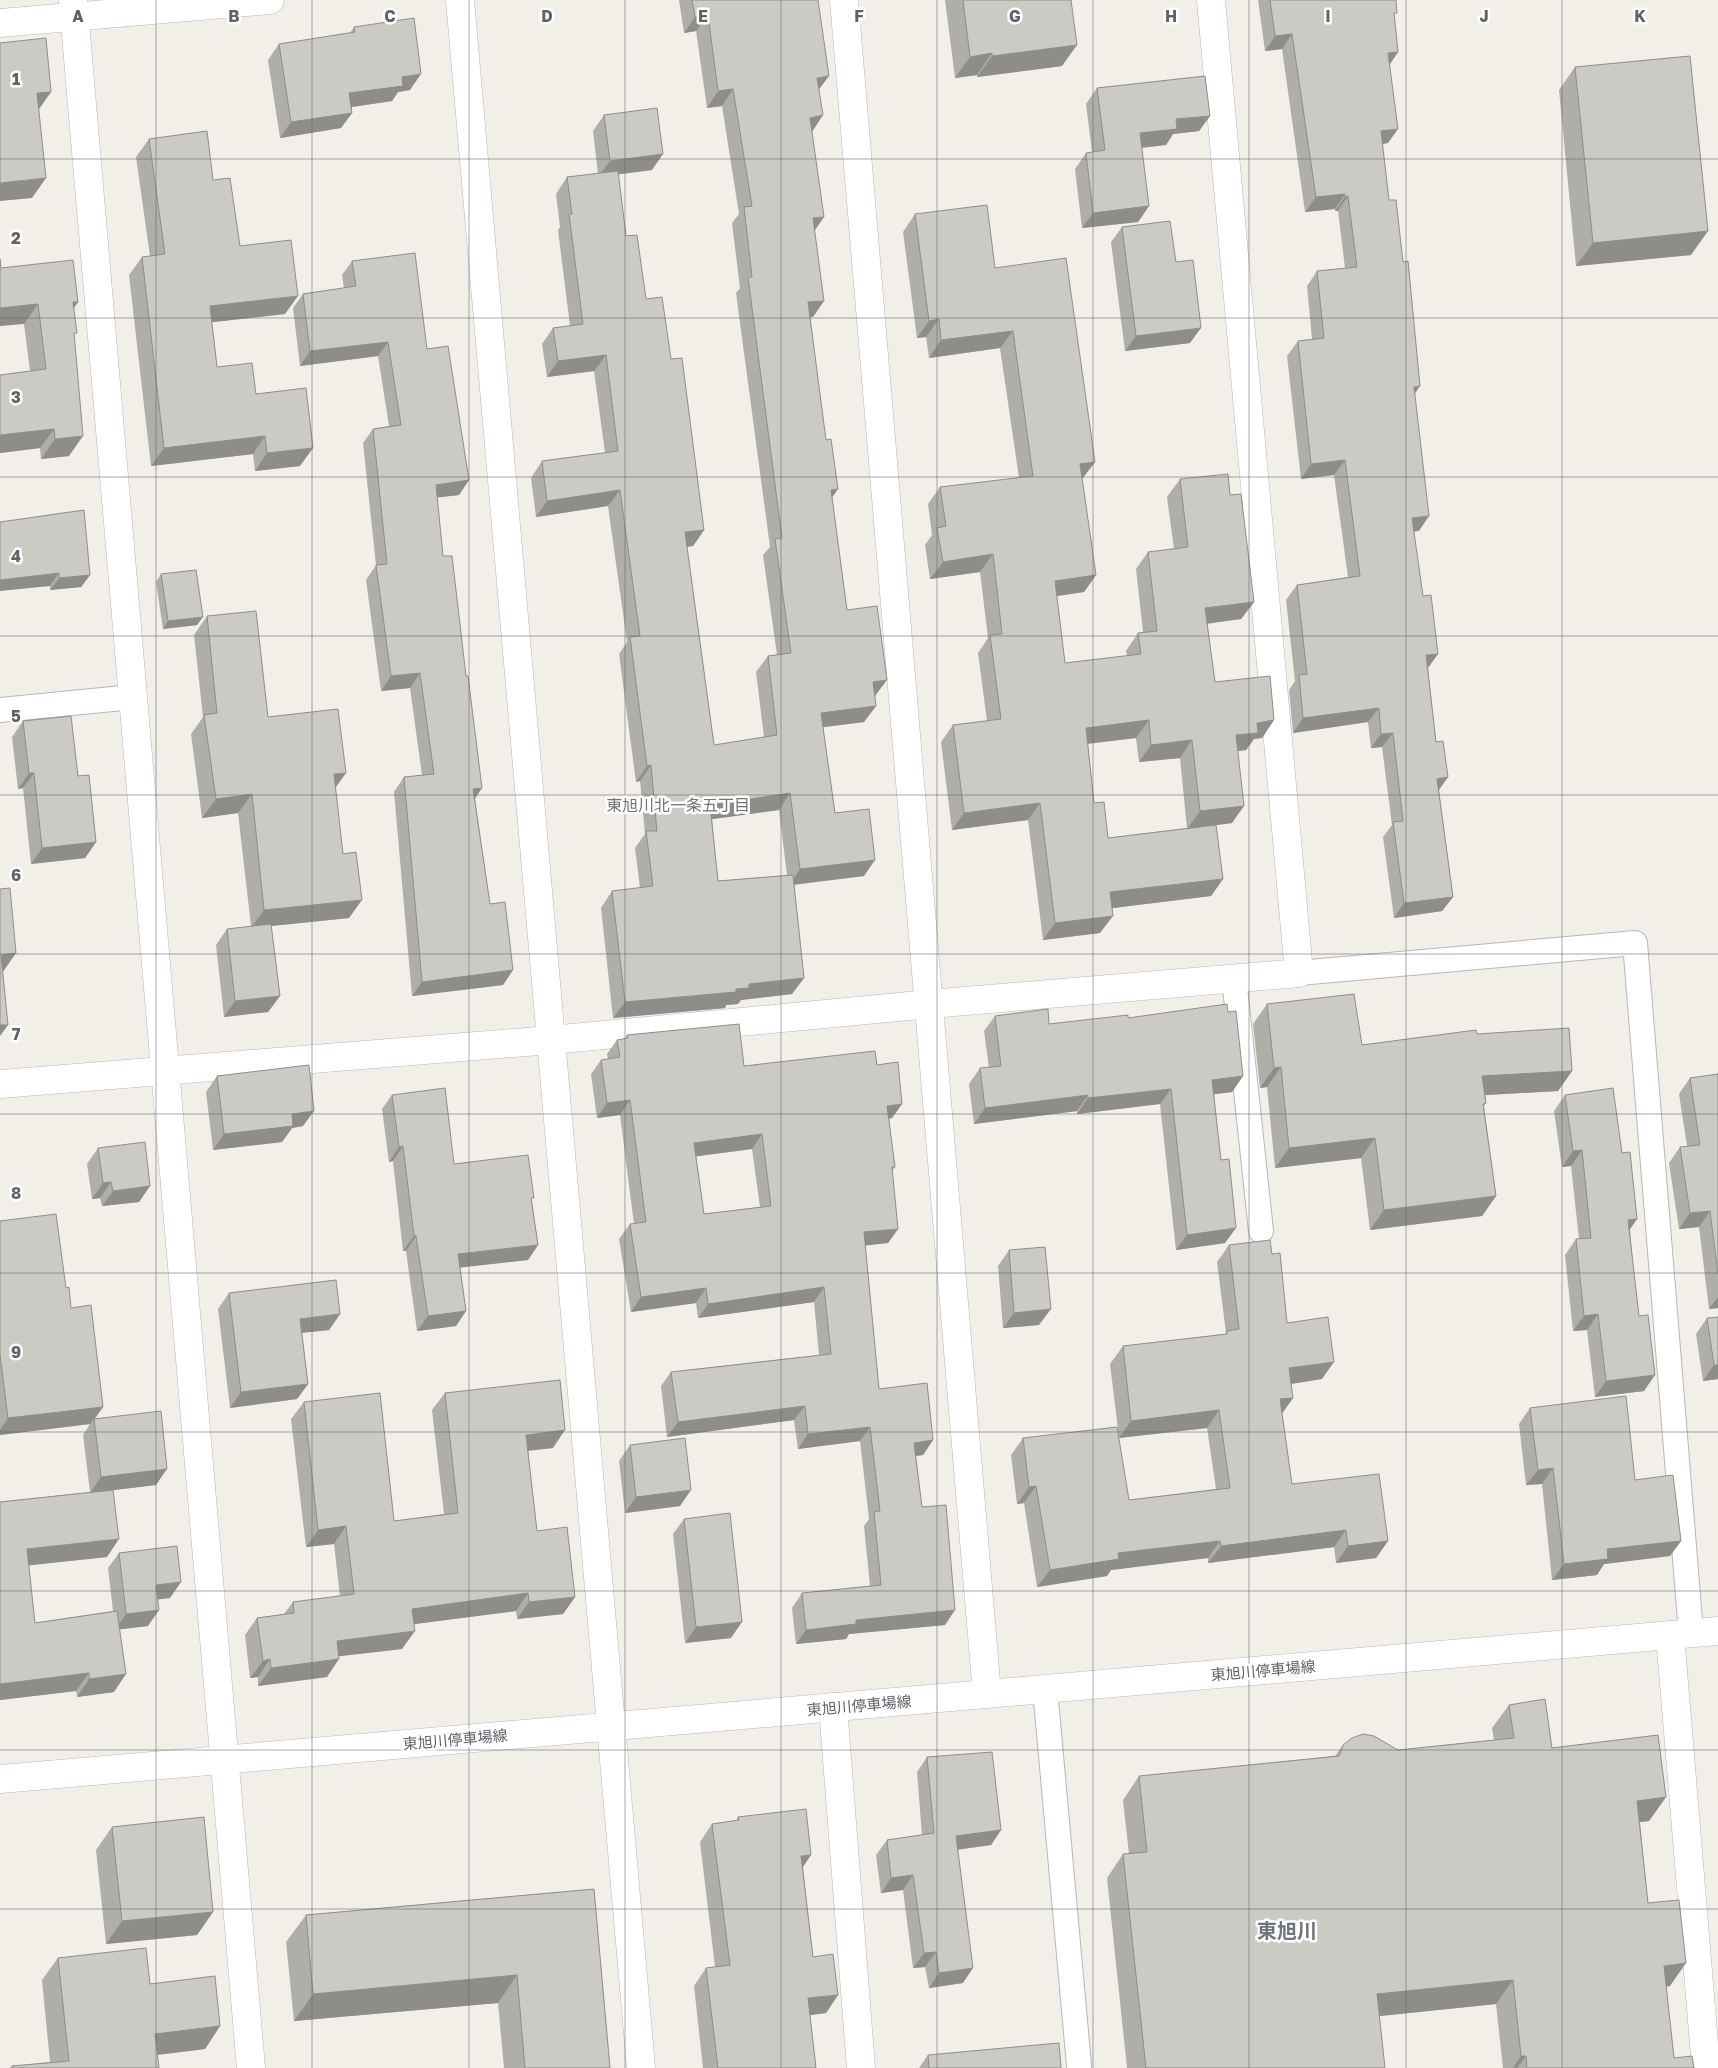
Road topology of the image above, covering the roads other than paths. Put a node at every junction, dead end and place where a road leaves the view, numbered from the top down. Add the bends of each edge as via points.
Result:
1 (270, 0) edge
2 (460, 0) edge
3 (844, 0) edge
4 (1212, 0) edge
5 (74, 8) edge
6 (0, 23) edge
7 (133, 697) junction
8 (0, 710) edge
9 (1299, 973) junction
10 (1234, 978) junction
11 (930, 1004) junction
12 (551, 1040) junction
13 (164, 1070) junction
14 (0, 1084) edge
15 (1262, 1230) dead end
16 (1718, 1631) edge
17 (1681, 1634) junction
18 (1044, 1689) junction
19 (987, 1694) junction
20 (833, 1707) junction
21 (610, 1726) junction
22 (226, 1759) junction
23 (0, 1779) edge
24 (1079, 2064) dead end
25 (251, 2068) edge
26 (640, 2068) edge
27 (862, 2068) edge
28 (1706, 2068) edge

1 - 5 street
2 - 12 street
3 - 11 street
4 - 9 street
5 - 6 street
5 - 7 street
7 - 8 lane
7 - 13 street
9 - 10 street
9 - 17 lane via 1635,943
10 - 11 street
10 - 15 lane
11 - 12 street
11 - 19 street
12 - 13 street
12 - 21 street
13 - 14 street
13 - 22 street
16 - 17 street, 東旭川停車場線
17 - 18 street, 東旭川停車場線
17 - 28 street
18 - 19 street, 東旭川停車場線
18 - 24 lane
19 - 20 street, 東旭川停車場線
20 - 21 street, 東旭川停車場線
20 - 27 street
21 - 22 street, 東旭川停車場線
21 - 26 street
22 - 23 street, 東旭川停車場線
22 - 25 street

